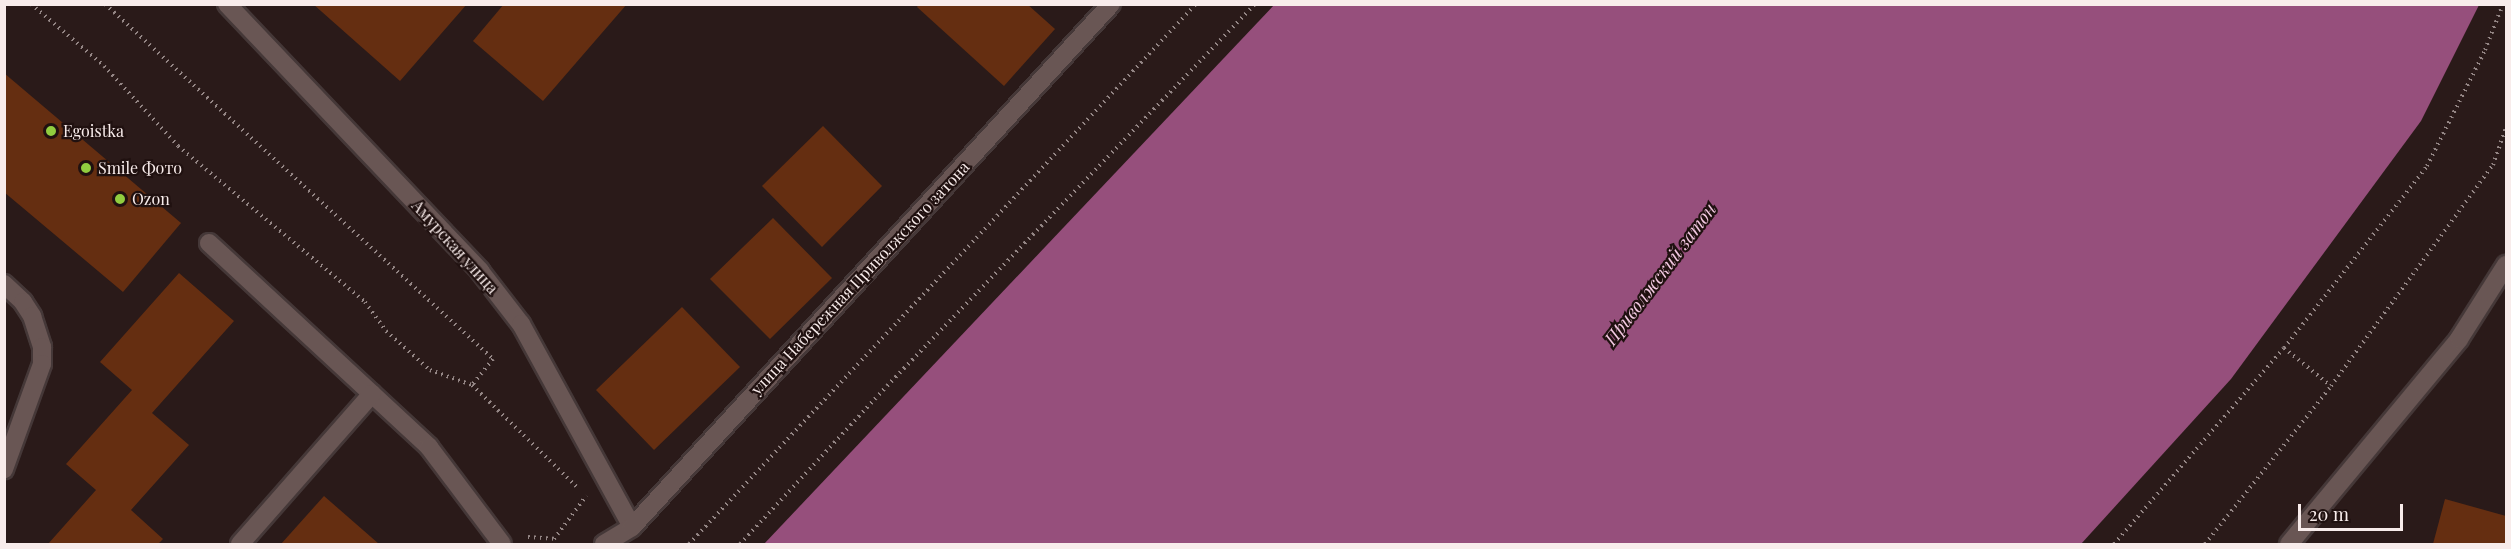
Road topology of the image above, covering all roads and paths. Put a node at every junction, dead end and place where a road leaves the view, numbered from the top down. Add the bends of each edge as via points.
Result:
1 (31, 4) edge
2 (105, 4) edge
3 (227, 4) edge
4 (1111, 4) edge
5 (1197, 4) edge
6 (1255, 4) edge
7 (2503, 4) edge
8 (2506, 128) edge
9 (209, 243) dead end
10 (2506, 265) edge
11 (4, 284) edge
12 (2284, 348) junction
13 (472, 385) junction
14 (2331, 386) junction
15 (372, 394) junction
16 (4, 469) edge
17 (632, 527) junction
18 (240, 544) edge
19 (501, 544) edge
20 (604, 544) edge
21 (689, 544) edge
22 (740, 544) edge
23 (2114, 544) edge
24 (2205, 544) edge
25 (2289, 544) edge

1 - 13 path via 104,66 178,146 365,302 386,331 430,370
2 - 13 path via 493,359
3 - 17 street, Амурская улица via 494,289 521,324
4 - 17 street, улица Набережная Приволжского затона
5 - 21 path
6 - 22 path
7 - 12 path via 2485,50 2427,166
8 - 14 path via 2493,165
9 - 15 street
10 - 25 street via 2459,339
11 - 16 street via 32,316 42,364
12 - 14 path
12 - 23 path
13 - 19 path via 586,496 554,539 522,537
14 - 24 path
15 - 18 street
15 - 19 street via 429,447
17 - 20 street, улица Набережная Приволжского затона

